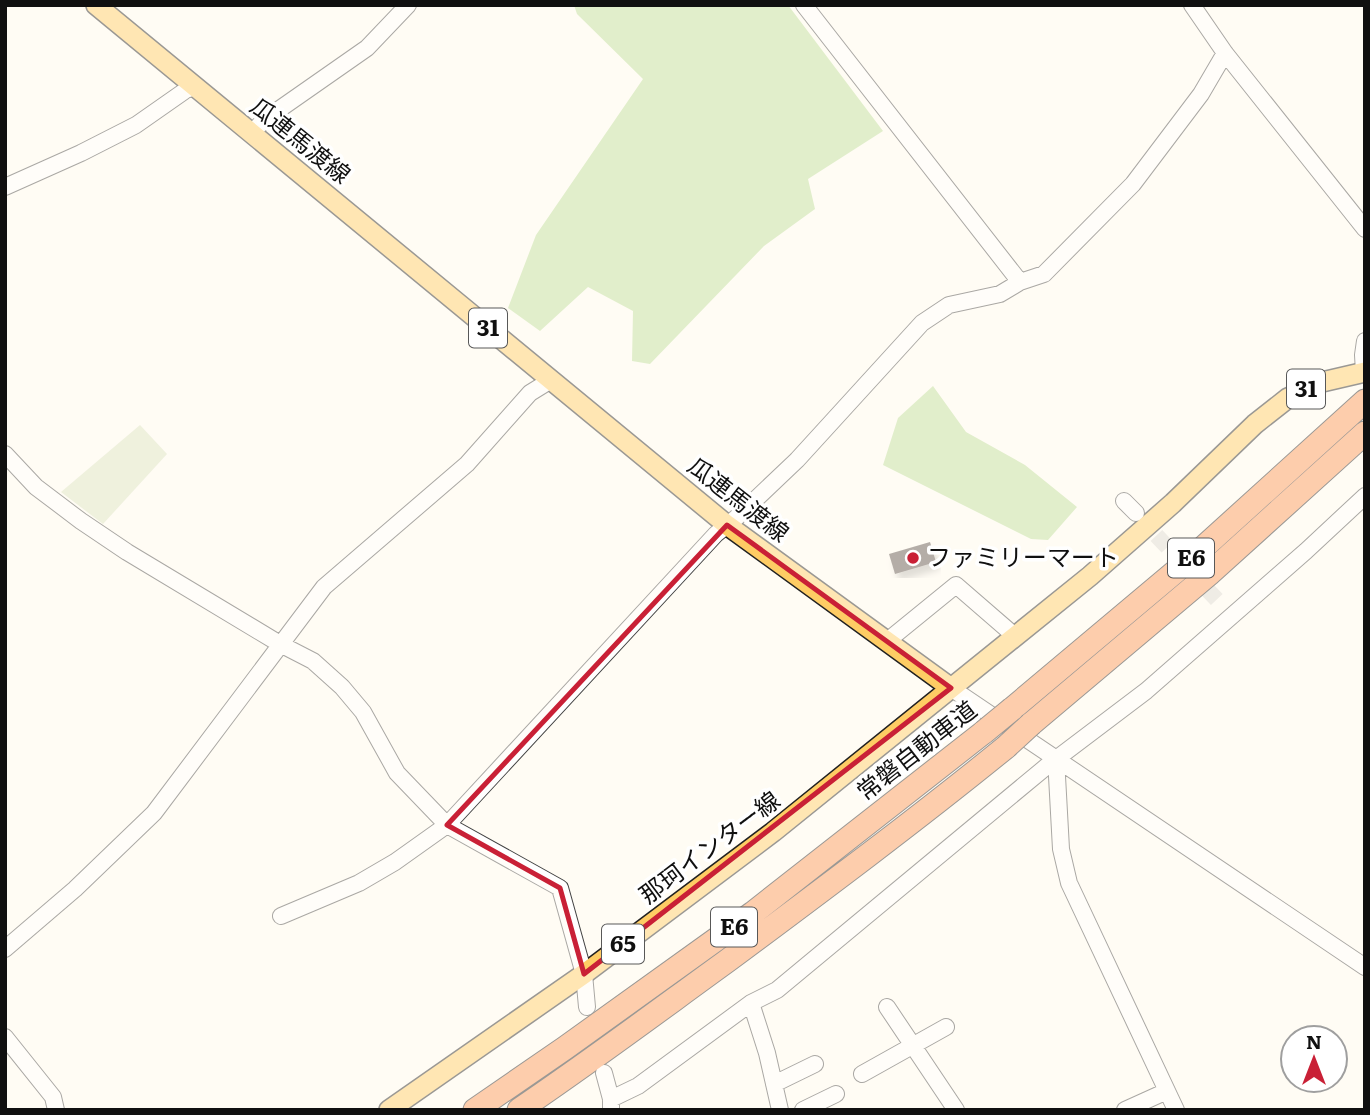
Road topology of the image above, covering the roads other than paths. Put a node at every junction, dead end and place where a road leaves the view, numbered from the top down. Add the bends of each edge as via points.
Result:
1 (408, 5) edge
2 (804, 5) edge
3 (1192, 5) edge
4 (107, 9) edge
5 (1225, 53) junction
6 (195, 87) junction
7 (252, 133) junction
8 (5, 187) edge
9 (1365, 229) edge
10 (1020, 282) junction
11 (1365, 341) edge
12 (1365, 372) edge
13 (551, 380) junction
14 (1365, 401) edge
15 (1365, 433) edge
16 (5, 454) edge
17 (1365, 496) edge
18 (1124, 501) dead end
19 (1136, 513) tunnel mouth
20 (727, 525) junction
21 (1220, 603) tunnel mouth
22 (1232, 615) junction
23 (1016, 637) junction
24 (886, 642) junction
25 (280, 644) junction
26 (951, 688) junction
27 (1056, 758) junction
28 (447, 825) junction
29 (281, 916) dead end
30 (5, 949) edge
31 (1365, 967) edge
32 (584, 974) junction
33 (751, 1003) junction
34 (587, 1007) dead end
35 (887, 1007) dead end
36 (946, 1027) dead end
37 (5, 1037) edge
38 (913, 1046) junction
39 (815, 1064) dead end
40 (604, 1073) dead end
41 (862, 1074) dead end
42 (774, 1084) junction
43 (1167, 1091) junction
44 (836, 1094) dead end
45 (611, 1104) edge
46 (56, 1110) edge
47 (389, 1110) edge
48 (475, 1110) edge
49 (519, 1110) edge
50 (780, 1110) edge
51 (803, 1110) edge
52 (956, 1110) edge
53 (1125, 1110) edge
54 (1176, 1110) edge

1 - 7 street via 366,48
2 - 10 street
3 - 5 street
4 - 6 main road, 瓜連馬渡線 / 31
5 - 9 street
5 - 10 street via 1201,94 1133,184 1044,274
6 - 7 main road, 瓜連馬渡線 / 31
6 - 8 street via 136,125
7 - 13 main road, 瓜連馬渡線 / 31
10 - 20 street via 1000,293 949,305 922,323 797,460
11 - 12 street
12 - 23 main road, 31 via 1322,382 1289,398
13 - 20 main road, 瓜連馬渡線 / 31
13 - 25 street via 530,394 467,464 324,587
14 - 48 highway, 常磐自動車道 / E6, bridge via 1194,556 984,732 753,913
15 - 49 highway, E6, bridge via 1209,574 932,807
16 - 25 street via 36,487 81,521
17 - 22 street
18 - 19 street
20 - 24 main road, 瓜連馬渡線 / 31
20 - 28 street
21 - 22 street
22 - 27 street via 1146,691
23 - 24 street via 956,585
23 - 26 main road, 31
24 - 26 main road, 瓜連馬渡線 / 31
25 - 28 street via 313,661 342,687 363,712 397,773
25 - 30 street via 154,813
26 - 27 street
26 - 32 main road, 那珂インター線 / 65 via 773,832
27 - 31 street
27 - 33 street via 778,990
27 - 43 street via 1061,849 1069,883
28 - 29 street via 359,883
28 - 32 street via 560,888
32 - 34 street
32 - 47 main road, 那珂インター線 / 65
33 - 42 street
33 - 45 street
35 - 38 street
36 - 38 street
37 - 46 street via 53,1097
38 - 41 street
38 - 52 street
39 - 42 street
40 - 45 street
42 - 50 street
43 - 53 street
43 - 54 street
44 - 51 street

